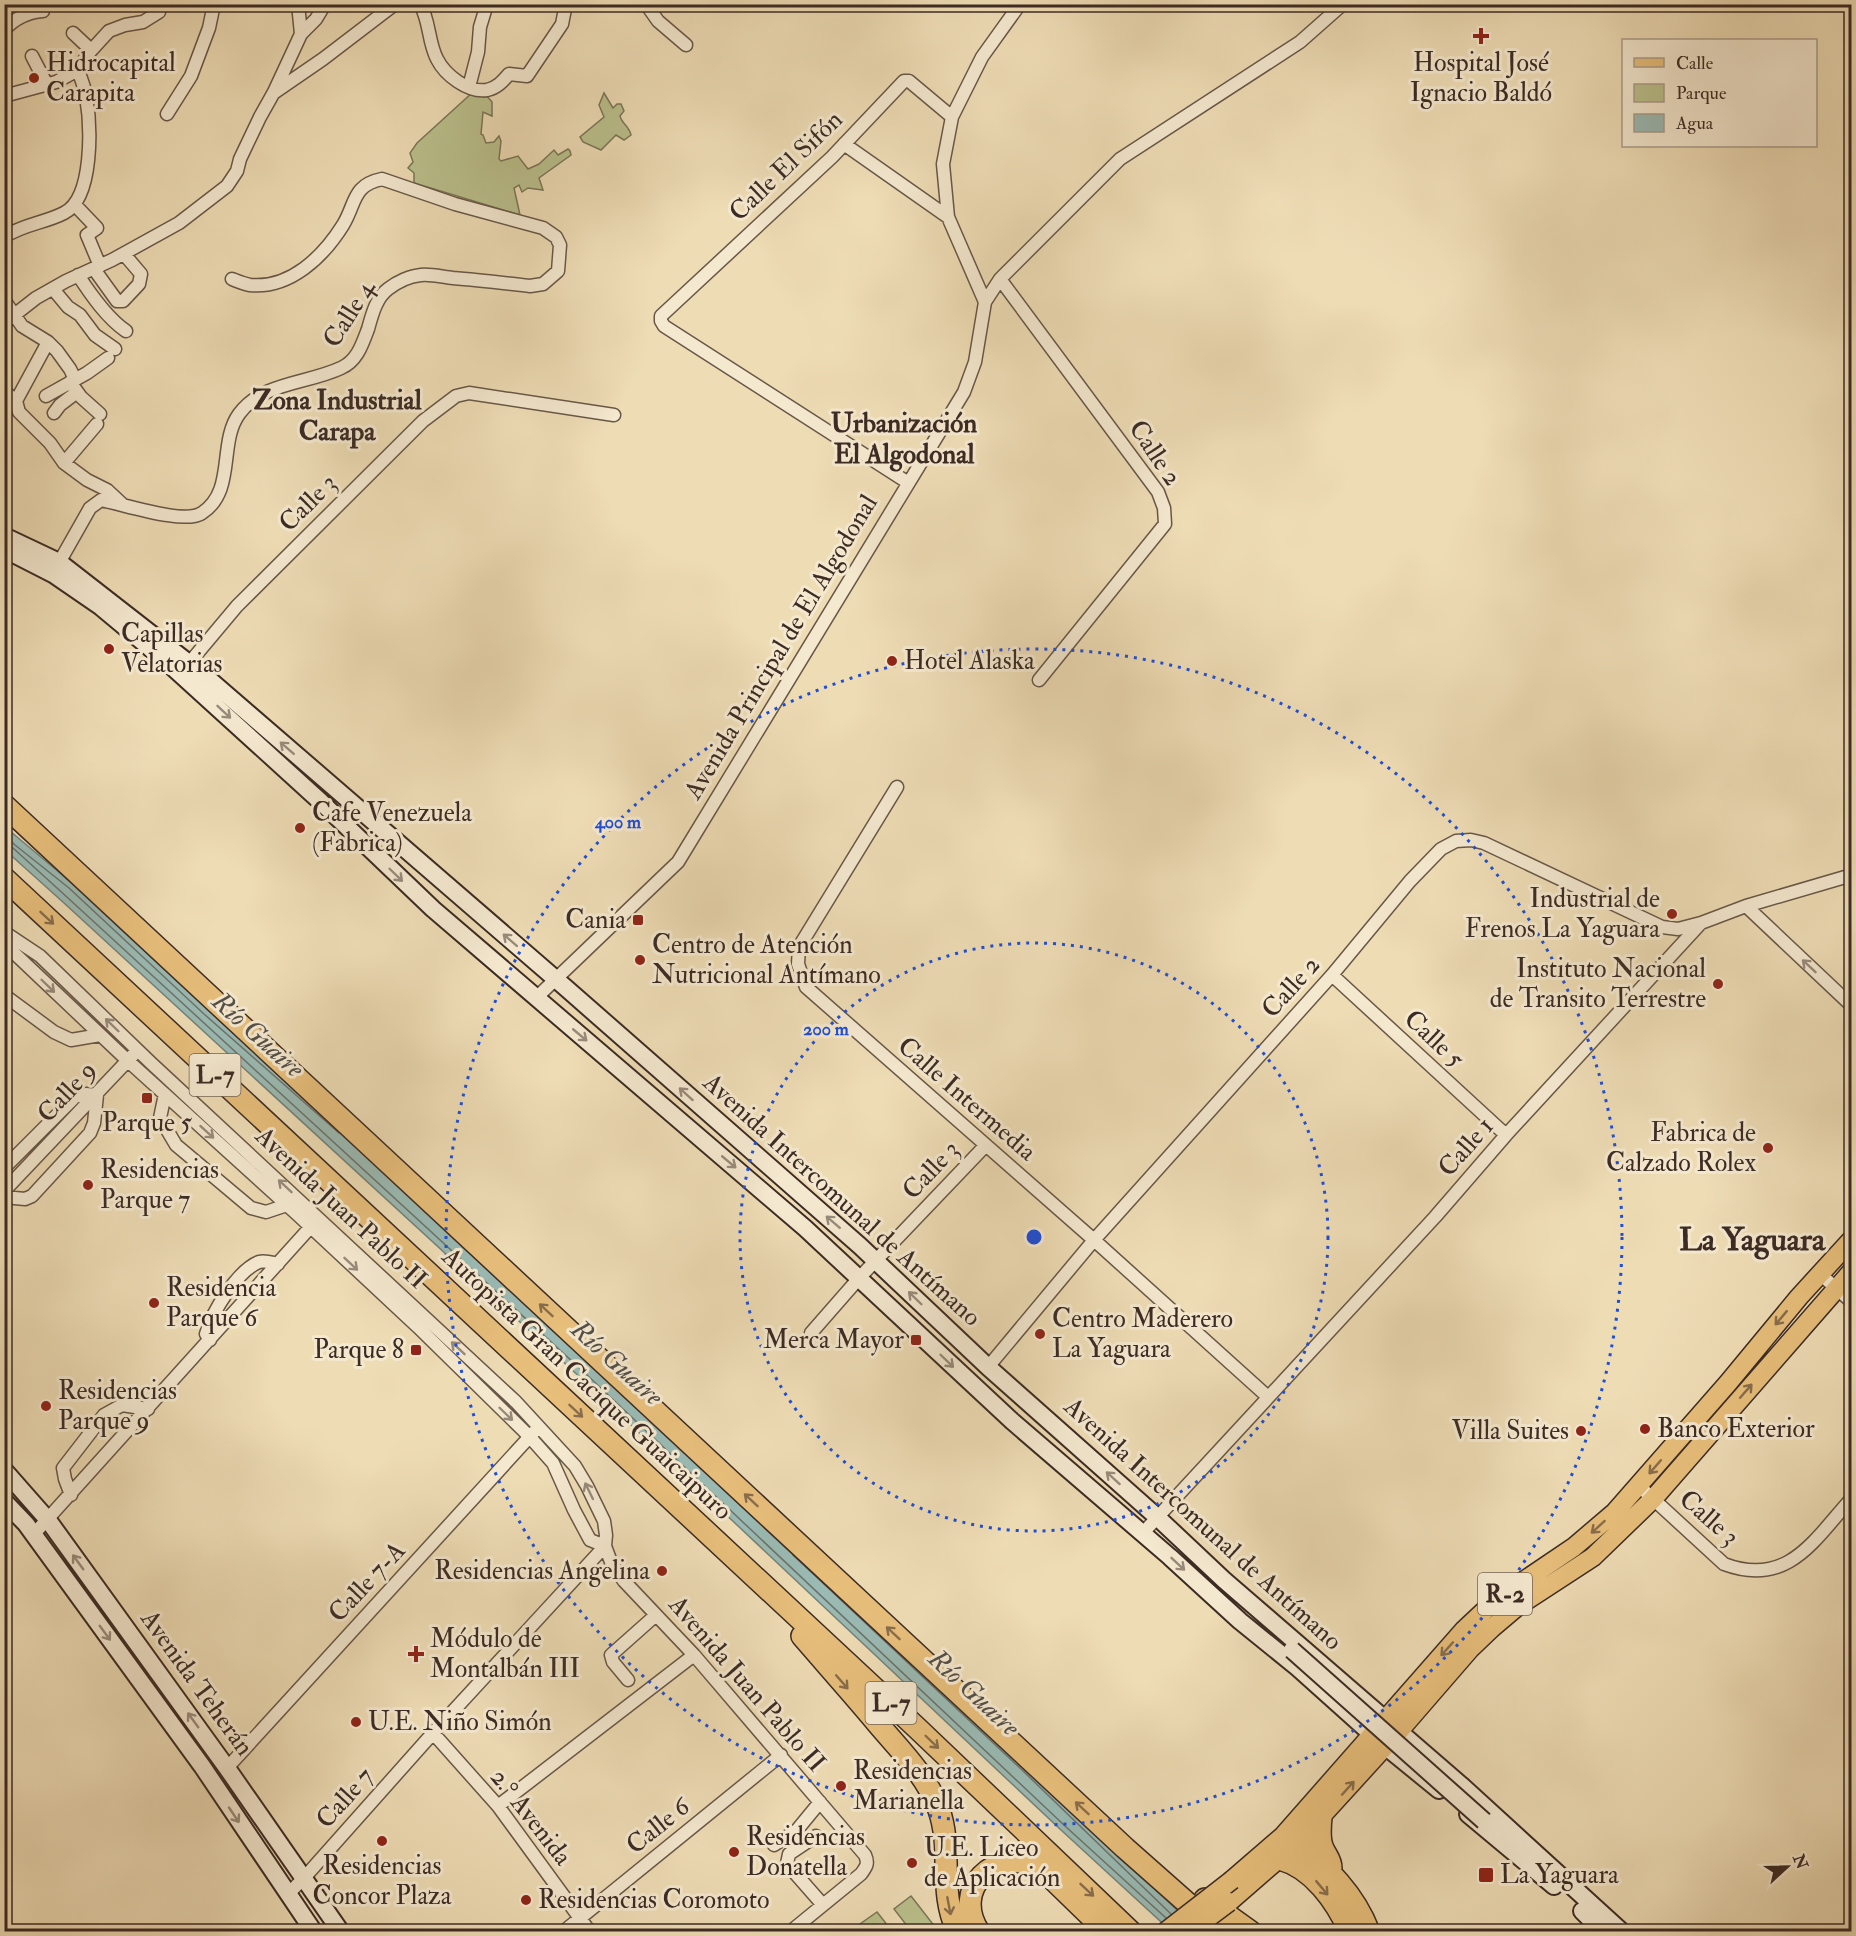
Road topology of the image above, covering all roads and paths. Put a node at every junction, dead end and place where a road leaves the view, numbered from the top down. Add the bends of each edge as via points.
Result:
1 (214, 4) edge
2 (298, 4) edge
3 (325, 4) edge
4 (395, 4) edge
5 (420, 4) edge
6 (487, 4) edge
7 (566, 4) edge
8 (646, 4) edge
9 (1020, 4) edge
10 (1343, 4) edge
11 (162, 7) edge
12 (43, 11) dead end
13 (4, 30) edge
14 (73, 33) dead end
15 (301, 34) junction
16 (686, 45) dead end
17 (91, 51) junction
18 (33, 56) dead end
19 (78, 70) junction
20 (47, 85) junction
21 (469, 87) junction
22 (274, 92) junction
23 (4, 96) edge
24 (167, 114) dead end
25 (952, 117) junction
26 (844, 144) junction
27 (75, 205) junction
28 (948, 218) junction
29 (4, 237) edge
30 (124, 254) junction
31 (97, 267) junction
32 (78, 275) junction
33 (232, 279) dead end
34 (1000, 279) junction
35 (53, 289) junction
36 (4, 300) edge
37 (985, 302) junction
38 (9, 319) edge
39 (126, 331) dead end
40 (48, 342) junction
41 (74, 384) junction
42 (4, 391) edge
43 (46, 396) dead end
44 (16, 401) junction
45 (54, 412) dead end
46 (614, 415) dead end
47 (64, 463) junction
48 (907, 482) junction
49 (122, 504) junction
50 (4, 536) edge
51 (4, 549) edge
52 (56, 568) junction
53 (184, 668) junction
54 (1039, 680) dead end
55 (897, 787) dead end
56 (4, 805) edge
57 (1851, 875) edge
58 (4, 878) edge
59 (1746, 906) junction
60 (1701, 923) junction
61 (4, 932) edge
62 (4, 947) edge
63 (1332, 975) junction
64 (554, 978) junction
65 (4, 995) edge
66 (536, 998) junction
67 (1851, 1006) edge
68 (100, 1035) junction
69 (138, 1050) junction
70 (127, 1060) junction
71 (165, 1094) junction
72 (97, 1095) junction
73 (1506, 1135) junction
74 (986, 1145) junction
75 (4, 1168) edge
76 (4, 1191) edge
77 (4, 1197) edge
78 (287, 1205) junction
79 (315, 1222) junction
80 (1851, 1239) edge
81 (1094, 1240) junction
82 (876, 1261) junction
83 (278, 1264) junction
84 (1851, 1271) edge
85 (1820, 1274) junction
86 (860, 1277) junction
87 (1836, 1289) junction
88 (1851, 1302) edge
89 (811, 1333) dead end
90 (210, 1340) junction
91 (988, 1367) junction
92 (1268, 1397) junction
93 (148, 1409) junction
94 (539, 1427) junction
95 (530, 1436) junction
96 (4, 1470) edge
97 (1638, 1485) junction
98 (70, 1495) junction
99 (1851, 1498) edge
100 (1653, 1499) junction
101 (4, 1501) edge
102 (1157, 1517) junction
103 (48, 1520) junction
104 (34, 1534) junction
105 (1142, 1534) junction
106 (605, 1546) junction
107 (751, 1573) junction
108 (1224, 1581) junction
109 (1213, 1596) junction
110 (656, 1615) junction
111 (1292, 1650) junction
112 (694, 1655) junction
113 (628, 1680) dead end
114 (1392, 1725) junction
115 (433, 1732) junction
116 (1379, 1740) junction
117 (781, 1755) junction
118 (227, 1768) junction
119 (820, 1802) junction
120 (498, 1806) junction
121 (1321, 1817) junction
122 (816, 1836) dead end
123 (1290, 1839) junction
124 (774, 1845) dead end
125 (1125, 1848) junction
126 (1280, 1859) junction
127 (1331, 1872) junction
128 (304, 1878) junction
129 (1555, 1879) junction
130 (1237, 1885) junction
131 (288, 1894) junction
132 (823, 1905) junction
133 (580, 1918) junction
134 (314, 1932) edge
135 (341, 1932) edge
136 (563, 1932) edge
137 (590, 1932) edge
138 (790, 1932) edge
139 (958, 1932) edge
140 (979, 1932) edge
141 (1107, 1932) edge
142 (1131, 1932) edge
143 (1165, 1932) edge
144 (1189, 1932) edge
145 (1220, 1932) edge
146 (1251, 1932) edge
147 (1350, 1932) edge
148 (1369, 1932) edge
149 (1603, 1932) edge
150 (1622, 1932) edge

1 - 24 street via 192,76
2 - 15 street
3 - 15 street
4 - 22 street
5 - 21 street via 437,60 456,81
6 - 21 street
7 - 21 street via 562,24 527,76 509,74 499,85 486,90
8 - 16 street via 658,21
9 - 25 street via 982,57
10 - 34 street, Avenida Principal de El Algodonal via 1300,42 1120,159
11 - 17 street via 143,22 109,31
12 - 13 street via 14,19
14 - 17 street
15 - 22 street
17 - 19 street
18 - 20 street
19 - 20 street
19 - 27 street via 86,96 88,133 84,188
20 - 23 street
22 - 30 street via 227,186 179,223
25 - 26 street, Calle El Sifón via 904,81
25 - 28 street via 943,164
26 - 28 street
26 - 48 street, Calle El Sifón via 661,316 661,321 664,327
27 - 29 street via 65,213
27 - 31 street via 97,228 87,235
28 - 37 street
30 - 31 street
30 - 31 street via 141,274 139,284 123,301 117,302
31 - 32 street
32 - 35 street
32 - 39 street via 91,296
33 - 49 street, Calle 4 via 249,285 292,277 332,242 362,187 382,179 543,228 556,237 561,253 558,271 543,284 422,275 402,280 386,290 376,305 354,360 342,368 259,395 238,415 231,429 227,466 217,500 202,514 176,517
34 - 37 street, Avenida Principal de El Algodonal
34 - 54 street, Calle 2 via 1158,492 1164,507 1165,524
35 - 38 street
35 - 41 street via 111,353
36 - 38 street
37 - 48 street, Avenida Principal de El Algodonal via 975,362 964,392
38 - 40 street
40 - 41 street via 70,369
40 - 44 street
41 - 43 street
41 - 45 street
41 - 47 street via 99,419
42 - 44 street
44 - 47 street via 20,412
46 - 53 street, Calle 3 via 469,393 456,396 423,421 237,606
47 - 49 street
48 - 64 street, Avenida Principal de El Algodonal via 678,862
49 - 52 street, Calle 4 via 101,500 90,508
50 - 52 main road, Avenida Intercomunal de Antímano
51 - 52 main road, Avenida Intercomunal de Antímano
52 - 53 main road, Avenida Intercomunal de Antímano
64 -> 53 main road, Avenida Intercomunal de Antímano
53 -> 66 main road, Avenida Intercomunal de Antímano via 432,909
55 - 74 street, Calle Intermedia via 799,947 798,964 806,987
125 -> 56 highway, Autopista Gran Cacique Guaicaipuro / L-7
57 - 59 street, Calle 1
58 -> 107 highway, Autopista Gran Cacique Guaicaipuro / L-7
59 - 60 street, Calle 1
67 -> 59 street
60 - 63 street, Calle 2 via 1662,927 1484,843 1456,841 1441,849 1410,881
60 - 73 street, Calle 1
69 -> 61 street, Avenida Juan Pablo II via 40,956
62 -> 68 street, Avenida Juan Pablo II
63 - 73 street, Calle 5
63 - 81 street, Calle 2
64 - 66 street, Avenida Principal de El Algodonal
82 -> 64 main road, Avenida Intercomunal de Antímano
65 - 68 street via 71,1040
66 -> 86 main road, Avenida Intercomunal de Antímano
68 - 70 street, Avenida Juan Pablo II
69 - 70 street, Calle 9
79 -> 69 street, Avenida Juan Pablo II
70 - 71 street, Avenida Juan Pablo II
70 - 72 street, Calle 9
71 -> 78 street, Avenida Juan Pablo II
71 - 78 street via 160,1118 176,1145 251,1208 266,1212
72 - 75 street via 75,1097
72 - 76 street, Calle 9
72 - 77 street via 90,1133 32,1196
73 - 92 street, Calle 1
74 - 81 street, Calle Intermedia
74 - 82 street, Calle 3
78 - 79 street, Avenida Juan Pablo II
79 - 83 street
94 -> 79 street, Avenida Juan Pablo II
79 -> 95 street, Avenida Juan Pablo II
80 - 85 main road, R-2
81 - 91 street, Calle 2
81 - 92 street, Calle Intermedia
82 - 86 street, Calle 3
91 -> 82 main road, Avenida Intercomunal de Antímano
83 - 90 street
83 - 90 street via 258,1263 231,1288 211,1317 206,1334
84 - 87 main road, R-2
85 - 87 street
85 -> 97 main road, R-2
86 - 89 street, Calle 3
86 -> 105 main road, Avenida Intercomunal de Antímano via 1012,1421
87 - 88 street
100 -> 87 main road, R-2
90 - 93 street
102 -> 91 main road, Avenida Intercomunal de Antímano
92 - 102 street, Calle 1
93 - 98 street
93 - 98 street via 122,1405 104,1415 63,1468
94 - 95 street, Calle 7-A
106 -> 94 street, Avenida Juan Pablo II via 604,1521 587,1486 575,1466
95 - 106 street, Avenida Juan Pablo II via 553,1464 591,1540
95 - 118 street, Calle 7-A
96 - 103 main road, Avenida Teherán
97 - 100 street, Calle 3
97 -> 114 main road, R-2 via 1615,1512 1574,1548 1497,1599 1470,1624
98 - 103 street
99 - 100 street, Calle 3 via 1793,1561 1757,1571 1724,1564
100 - 114 main road, R-2 via 1593,1557 1518,1606 1492,1628
101 - 104 main road, Avenida Teherán
102 - 105 street, Calle 1
102 - 108 main road, Avenida Intercomunal de Antímano
103 - 104 street
118 -> 103 main road, Avenida Teherán
104 -> 131 main road, Avenida Teherán via 202,1766
105 -> 109 main road, Avenida Intercomunal de Antímano
106 - 110 street, Avenida Juan Pablo II via 624,1581
106 - 115 street, Calle 7
107 -> 139 highway via 907,1756 932,1794 944,1832 947,1903
107 -> 142 highway, Autopista Gran Cacique Guaicaipuro / L-7
108 - 111 main road
108 - 114 main road, Avenida Intercomunal de Antímano
109 - 111 main road via 1237,1607
109 - 116 main road, Avenida Intercomunal de Antímano
110 - 112 street, Avenida Juan Pablo II
110 - 113 street via 611,1655
111 - 129 main road, bridge
112 - 117 street, Avenida Juan Pablo II
112 - 120 street
114 - 116 main road, R-2
114 - 129 main road, Avenida Intercomunal de Antímano
115 - 120 street, 2.° Avenida
115 - 128 street, Calle 7
121 -> 116 main road, R-2
116 - 123 main road, R-2
116 - 129 main road, Avenida Intercomunal de Antímano
117 - 119 street, Avenida Juan Pablo II
117 - 133 street, Calle 6
118 - 128 main road, Avenida Teherán
119 - 124 street via 797,1830
119 - 132 street, Avenida Juan Pablo II via 865,1855 867,1866
120 - 133 street, 2.° Avenida
121 - 123 main road, R-2
121 - 127 highway via 1322,1846 1331,1862
122 - 132 street via 789,1854 787,1864
123 - 126 main road, R-2
123 - 127 highway
123 - 130 main road, R-2
125 - 145 highway, Autopista Gran Cacique Guaicaipuro / L-7
125 - 146 highway
126 - 130 main road, R-2
126 -> 147 highway via 1311,1876 1337,1908
127 - 148 highway via 1350,1894
128 - 131 street, Calle 7
128 - 135 main road, Avenida Teherán
129 - 149 main road, Avenida Intercomunal de Antímano
129 - 150 main road, Avenida Intercomunal de Antímano
130 - 143 main road, R-2, bridge
130 - 144 main road, R-2, bridge
131 - 134 main road, Avenida Teherán
132 - 138 street
133 - 136 street, Calle 6
133 - 137 street, 2.° Avenida
140 - 141 highway via 970,1911 976,1884 995,1865 1010,1861 1040,1867

